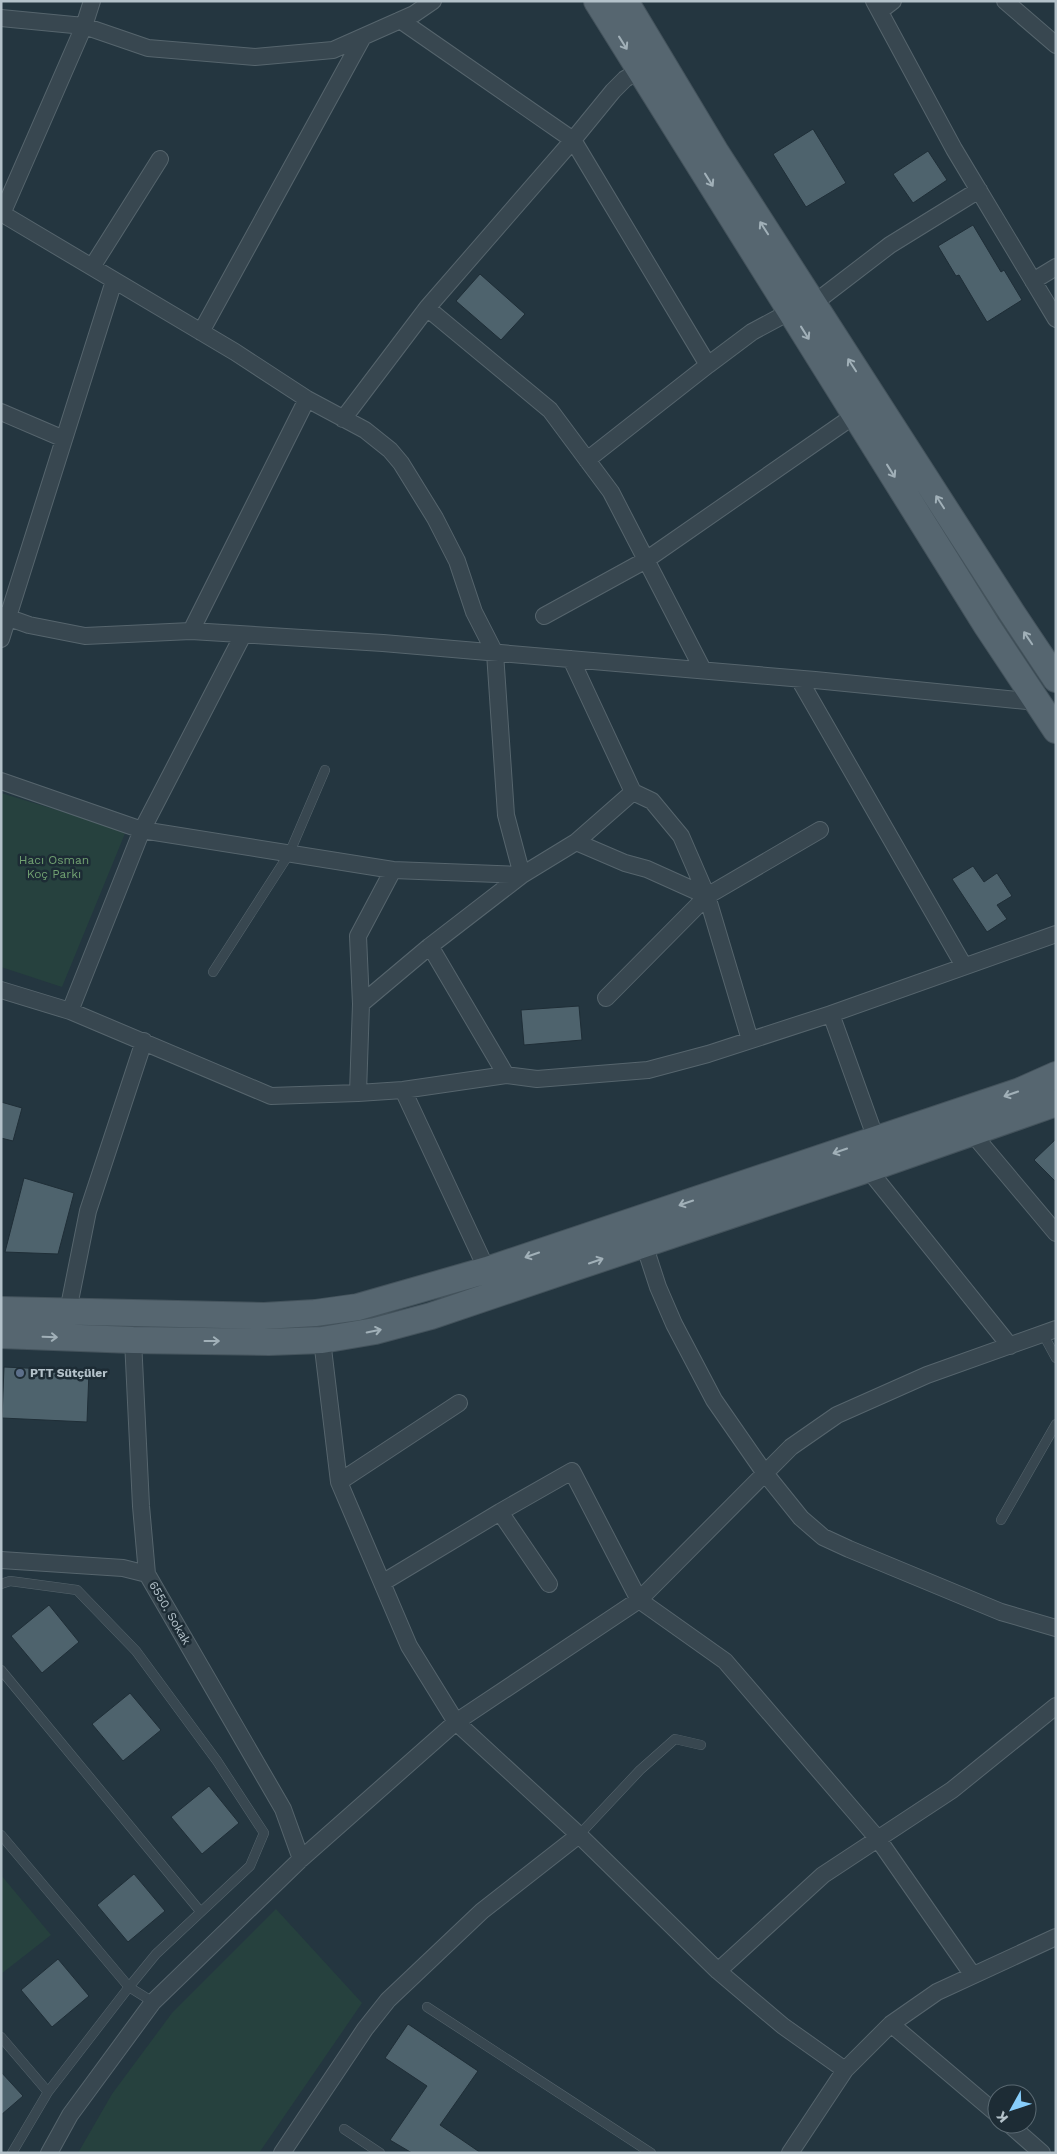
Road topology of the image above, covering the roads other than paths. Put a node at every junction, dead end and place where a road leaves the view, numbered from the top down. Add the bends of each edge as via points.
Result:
1 (92, 1) edge
2 (434, 1) edge
3 (598, 1) edge
4 (625, 1) edge
5 (1005, 1) edge
6 (882, 4) edge
7 (1, 18) edge
8 (400, 20) junction
9 (84, 26) junction
10 (363, 37) junction
11 (1056, 45) edge
12 (640, 70) junction
13 (573, 140) junction
14 (160, 160) dead end
15 (979, 190) junction
16 (2, 214) edge
17 (1056, 267) edge
18 (92, 268) junction
19 (1033, 280) junction
20 (114, 281) junction
21 (427, 308) junction
22 (802, 308) junction
23 (1056, 320) edge
24 (201, 332) junction
25 (708, 365) junction
26 (307, 399) junction
27 (1, 412) edge
28 (855, 415) junction
29 (343, 419) junction
30 (64, 439) junction
31 (587, 460) junction
32 (646, 560) junction
33 (4, 616) edge
34 (544, 616) dead end
35 (191, 631) junction
36 (244, 635) junction
37 (1, 639) edge
38 (494, 653) junction
39 (570, 659) junction
40 (703, 670) junction
41 (799, 679) junction
42 (1056, 679) edge
43 (1037, 702) junction
44 (1056, 730) edge
45 (325, 770) dead end
46 (1, 781) edge
47 (634, 792) junction
48 (142, 830) junction
49 (820, 830) dead end
50 (576, 842) junction
51 (289, 854) junction
52 (394, 870) junction
53 (522, 875) junction
54 (706, 896) junction
55 (1056, 934) edge
56 (430, 946) junction
57 (964, 966) junction
58 (213, 972) dead end
59 (1, 990) edge
60 (606, 998) dead end
61 (361, 1004) junction
62 (70, 1010) junction
63 (831, 1014) junction
64 (750, 1040) junction
65 (144, 1041) junction
66 (506, 1075) junction
67 (1056, 1076) edge
68 (403, 1090) junction
69 (358, 1093) junction
70 (1056, 1103) edge
71 (972, 1133) junction
72 (876, 1139) junction
73 (868, 1169) junction
74 (1056, 1233) edge
75 (644, 1244) junction
76 (487, 1270) junction
77 (1, 1310) edge
78 (68, 1311) junction
79 (1049, 1331) edge
80 (1, 1335) edge
81 (133, 1340) junction
82 (322, 1340) junction
83 (1010, 1346) junction
84 (1056, 1358) edge
85 (459, 1403) dead end
86 (1056, 1424) edge
87 (764, 1472) junction
88 (339, 1482) junction
89 (500, 1512) junction
90 (1001, 1520) dead end
91 (1, 1560) edge
92 (147, 1574) junction
93 (382, 1583) junction
94 (1, 1584) edge
95 (548, 1584) dead end
96 (639, 1600) junction
97 (1056, 1628) edge
98 (1, 1670) edge
99 (1056, 1706) edge
100 (456, 1722) junction
101 (702, 1745) dead end
102 (1, 1835) edge
103 (579, 1835) junction
104 (878, 1839) junction
105 (301, 1858) junction
106 (200, 1911) junction
107 (1056, 1937) edge
108 (718, 1971) junction
109 (972, 1974) junction
110 (129, 1987) junction
111 (153, 2002) junction
112 (427, 2007) dead end
113 (891, 2024) junction
114 (1, 2037) edge
115 (846, 2070) junction
116 (48, 2092) junction
117 (987, 2106) edge
118 (344, 2129) dead end
119 (1020, 2134) edge
120 (12, 2153) edge
121 (49, 2153) edge
122 (282, 2153) edge
123 (380, 2153) edge
124 (651, 2153) edge
125 (790, 2153) edge
126 (1042, 2153) edge

1 - 9 street
2 - 8 street
3 -> 12 main road
22 -> 4 main road via 715,151
5 - 11 street
6 - 15 street via 954,149
7 - 9 street
8 - 10 street
8 - 13 street
9 - 10 street via 148,48 255,56 334,50
9 - 16 street
10 - 24 street
12 - 13 street via 613,91
12 -> 22 main road
13 - 21 street
13 - 25 street
14 - 18 street
15 - 19 street
15 - 22 street via 890,245
16 - 18 street
17 - 19 street
18 - 20 street
19 - 23 street
20 - 24 street
20 - 30 street
21 - 29 street
21 - 31 street via 550,410
22 - 25 street via 752,332
22 -> 28 main road
42 -> 22 main road
24 - 26 street
25 - 31 street
26 - 29 street
26 - 35 street
27 - 30 street
28 - 32 street
28 -> 43 main road
29 - 38 street via 365,430 401,463 440,526
30 - 33 street
31 - 32 street via 611,492
32 - 34 street
32 - 40 street
33 - 35 street via 28,625 85,636
33 - 37 street
35 - 36 street
36 - 38 street
36 - 48 street
38 - 39 street
38 - 53 street via 506,816
39 - 40 street
39 - 47 street
40 - 41 street
41 - 43 street
41 - 57 street
43 - 44 main road
45 - 51 lane
46 - 48 street
47 - 50 street
47 - 54 street via 652,801 681,836
48 - 51 street
48 - 62 street
49 - 54 street
50 - 53 street
50 - 54 street
51 - 52 street
51 - 58 lane
52 - 53 street
52 - 61 street via 358,936
53 - 56 street
54 - 60 street
54 - 64 street
55 - 57 street
56 - 61 street
56 - 66 street
57 - 63 street
59 - 62 street
61 - 69 street
62 - 65 street
63 - 64 street
63 - 72 street
64 - 66 street via 648,1070 537,1079
65 - 69 street via 271,1096
65 - 78 street via 88,1211
66 - 68 street
67 -> 72 main road
68 - 69 street
68 - 76 street
70 - 71 main road
71 - 73 main road
71 - 74 street
72 -> 76 main road
73 - 75 main road
73 - 83 street
82 -> 75 main road via 375,1331 431,1316
75 - 87 street via 674,1324 709,1392
76 - 78 main road via 358,1307 315,1314 264,1316
77 - 78 main road
79 - 83 street
79 - 84 lane
80 -> 81 main road
81 -> 82 main road
81 - 92 street, 6550. Sokak
82 - 88 street
83 - 87 street via 927,1375 837,1415 791,1447
85 - 88 street
86 - 90 lane
87 - 96 street
87 - 97 street via 801,1518 823,1537 1001,1612
88 - 93 street
89 - 93 street
89 - 95 street
89 - 96 street via 572,1471
91 - 92 street via 123,1568
92 - 105 street, 6550. Sokak via 283,1809
93 - 100 street via 409,1646
94 - 106 lane via 10,1581 77,1590 136,1651 217,1761 264,1833 250,1866
96 - 100 street
96 - 104 street via 725,1661
98 - 106 lane
99 - 104 street via 952,1790
100 - 103 street
100 - 105 street
101 - 103 lane via 674,1739
102 - 110 lane
103 - 108 street
103 - 122 street via 482,1911 388,2000
104 - 108 street via 822,1875
104 - 109 street
105 - 111 street
106 - 110 lane via 156,1954
107 - 109 street
108 - 115 street via 783,2026
109 - 113 street via 937,1992
110 - 111 lane
110 - 116 lane
111 - 121 street via 70,2115
112 - 124 lane
113 - 115 street
113 - 117 street
114 - 116 lane
115 - 125 street
116 - 120 lane
118 - 123 lane
119 - 126 street

